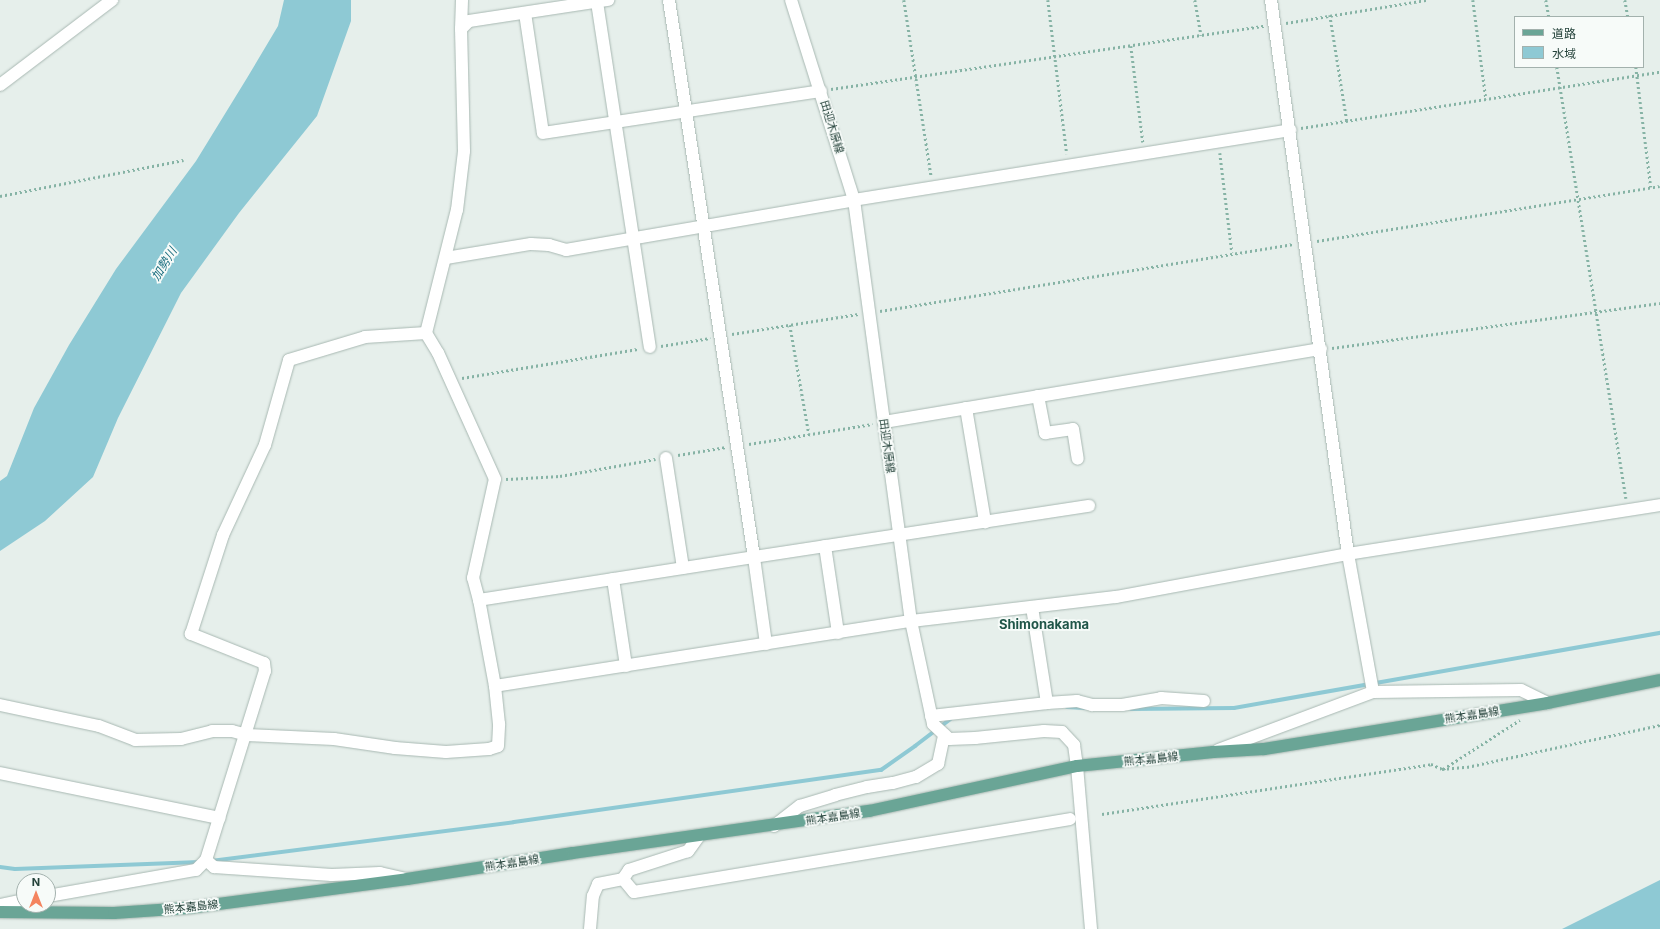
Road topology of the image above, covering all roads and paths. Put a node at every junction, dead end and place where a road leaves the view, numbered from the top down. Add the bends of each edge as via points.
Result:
1 (112, 0) edge
2 (462, 0) edge
3 (669, 0) edge
4 (791, 0) edge
5 (904, 0) edge
6 (1048, 0) edge
7 (1195, 0) edge
8 (1271, 0) edge
9 (1427, 0) edge
10 (1472, 0) edge
11 (1546, 0) edge
12 (1625, 0) edge
13 (602, 1) edge
14 (525, 13) junction
15 (1330, 16) junction
16 (1548, 16) edge
17 (1628, 16) edge
18 (1275, 24) junction
19 (461, 29) junction
20 (1201, 35) junction
21 (1131, 46) junction
22 (1056, 56) junction
23 (1557, 68) edge
24 (1636, 68) edge
25 (1660, 72) edge
26 (1637, 75) junction
27 (916, 77) junction
28 (0, 85) edge
29 (1560, 88) junction
30 (821, 91) junction
31 (1486, 99) junction
32 (686, 111) junction
33 (1347, 121) junction
34 (616, 122) junction
35 (1290, 130) junction
36 (1220, 152) dead end
37 (1145, 153) junction
38 (184, 160) dead end
39 (1068, 165) junction
40 (1660, 186) edge
41 (933, 187) junction
42 (1651, 187) junction
43 (0, 196) edge
44 (1578, 199) junction
45 (854, 200) junction
46 (704, 226) junction
47 (632, 238) junction
48 (1306, 242) junction
49 (1232, 252) dead end
50 (446, 258) junction
51 (1660, 303) edge
52 (869, 312) junction
53 (1596, 312) junction
54 (790, 325) junction
55 (426, 333) junction
56 (721, 336) junction
57 (650, 348) junction
58 (1321, 349) junction
59 (450, 379) junction
60 (1038, 396) junction
61 (966, 408) junction
62 (884, 422) junction
63 (809, 434) junction
64 (738, 445) junction
65 (666, 458) junction
66 (1078, 459) dead end
67 (495, 479) junction
68 (1660, 505) edge
69 (1089, 506) dead end
70 (1628, 510) junction
71 (985, 522) junction
72 (899, 535) junction
73 (825, 546) junction
74 (1348, 554) junction
75 (754, 557) junction
76 (683, 568) junction
77 (613, 579) junction
78 (479, 600) junction
79 (1032, 607) junction
80 (911, 621) junction
81 (838, 633) junction
82 (766, 644) junction
83 (626, 666) junction
84 (1660, 680) edge
85 (495, 686) junction
86 (1373, 692) junction
87 (1204, 701) dead end
88 (1046, 703) junction
89 (1548, 703) junction
90 (0, 705) edge
91 (932, 720) junction
92 (1521, 720) dead end
93 (1660, 725) edge
94 (247, 735) junction
95 (944, 735) junction
96 (1213, 752) junction
97 (1077, 766) junction
98 (1442, 769) junction
99 (0, 773) edge
100 (1102, 814) dead end
101 (219, 818) junction
102 (1070, 819) dead end
103 (774, 826) junction
104 (699, 836) junction
105 (206, 860) junction
106 (407, 879) junction
107 (623, 879) junction
108 (56, 895) edge
109 (16, 902) edge
110 (0, 905) edge
111 (0, 912) edge
112 (590, 929) edge
113 (1091, 929) edge

1 - 28 street
2 - 19 street
3 - 32 street
4 - 30 street, 田迎木原線
5 - 27 path
6 - 22 path
7 - 20 path
8 - 18 street
9 - 15 path
10 - 31 path
11 - 16 path
12 - 17 path
13 - 14 street
13 - 34 street
14 - 19 street via 469,21
14 - 34 street via 543,133
15 - 18 path
15 - 33 path
18 - 20 path
18 - 35 street
19 - 50 street via 464,151
20 - 21 path
21 - 22 path
21 - 37 path
22 - 27 path
22 - 39 path
23 - 29 path
24 - 26 path
25 - 26 path
26 - 29 path
26 - 42 path
27 - 30 path
27 - 41 path
29 - 31 path
29 - 44 path
30 - 32 street
30 - 45 street, 田迎木原線
31 - 33 path
32 - 34 street
32 - 46 street
33 - 35 path
34 - 47 street
35 - 37 street
35 - 48 street
36 - 49 path
37 - 39 street
38 - 43 path
39 - 41 street
40 - 42 path
41 - 45 street
42 - 44 path
44 - 48 path
44 - 53 path
45 - 46 street
45 - 52 street, 田迎木原線
46 - 47 street
46 - 56 street
47 - 50 street via 566,250 549,245 531,244
47 - 57 street
48 - 52 path
48 - 58 street
50 - 55 street
51 - 53 path
52 - 54 path
52 - 62 street, 田迎木原線
53 - 58 path
53 - 70 path
54 - 56 path
54 - 63 path
55 - 59 street
55 - 94 street via 365,336 289,360 265,445 223,536 191,634 264,664 265,671
56 - 57 path
56 - 64 street
57 - 59 path
58 - 60 street
58 - 74 street
59 - 67 street
60 - 61 street
60 - 66 street via 1045,433 1073,428
61 - 62 street
61 - 71 street
62 - 63 path
62 - 72 street, 田迎木原線
63 - 64 path
64 - 65 path
64 - 75 street
65 - 67 path via 560,476
65 - 76 street
67 - 78 street via 473,578
68 - 70 street
69 - 71 street
70 - 74 street
71 - 72 street
72 - 73 street
72 - 80 street, 田迎木原線
73 - 75 street
73 - 81 street
74 - 79 street via 1116,597
74 - 86 street
75 - 76 street
75 - 82 street
76 - 77 street
77 - 78 street
77 - 83 street
78 - 85 street
79 - 80 street
79 - 88 street
80 - 81 street
80 - 91 street, 田迎木原線
81 - 82 street
82 - 83 street
83 - 85 street
84 - 89 main road, 熊本嘉島線
85 - 94 street via 499,724 498,746 489,749 446,752 334,739
86 - 89 street via 1520,690
86 - 96 street
87 - 88 street via 1161,698 1122,705 1092,705 1077,701
88 - 91 street
89 - 96 main road, 熊本嘉島線 via 1264,749
90 - 94 street via 99,726 135,740 181,740 212,731 232,731
91 - 95 street
92 - 98 path
93 - 98 path via 1467,767
94 - 101 street
95 - 97 street via 948,739 1044,731 1062,732 1074,745
95 - 103 street via 938,764 916,777 866,787 800,806
96 - 97 main road, 熊本嘉島線
97 - 103 main road, 熊本嘉島線 via 869,811
97 - 113 street
98 - 100 path via 1431,764
99 - 101 street
101 - 105 street
102 - 107 street via 634,892
103 - 104 main road, 熊本嘉島線
104 - 106 main road, 熊本嘉島線
104 - 107 street via 688,851 629,870
105 - 106 street via 214,868 332,875 380,873
105 - 108 street via 196,870
106 - 111 main road, 熊本嘉島線 via 188,908 114,913
107 - 112 street via 598,884 593,896
109 - 110 street

